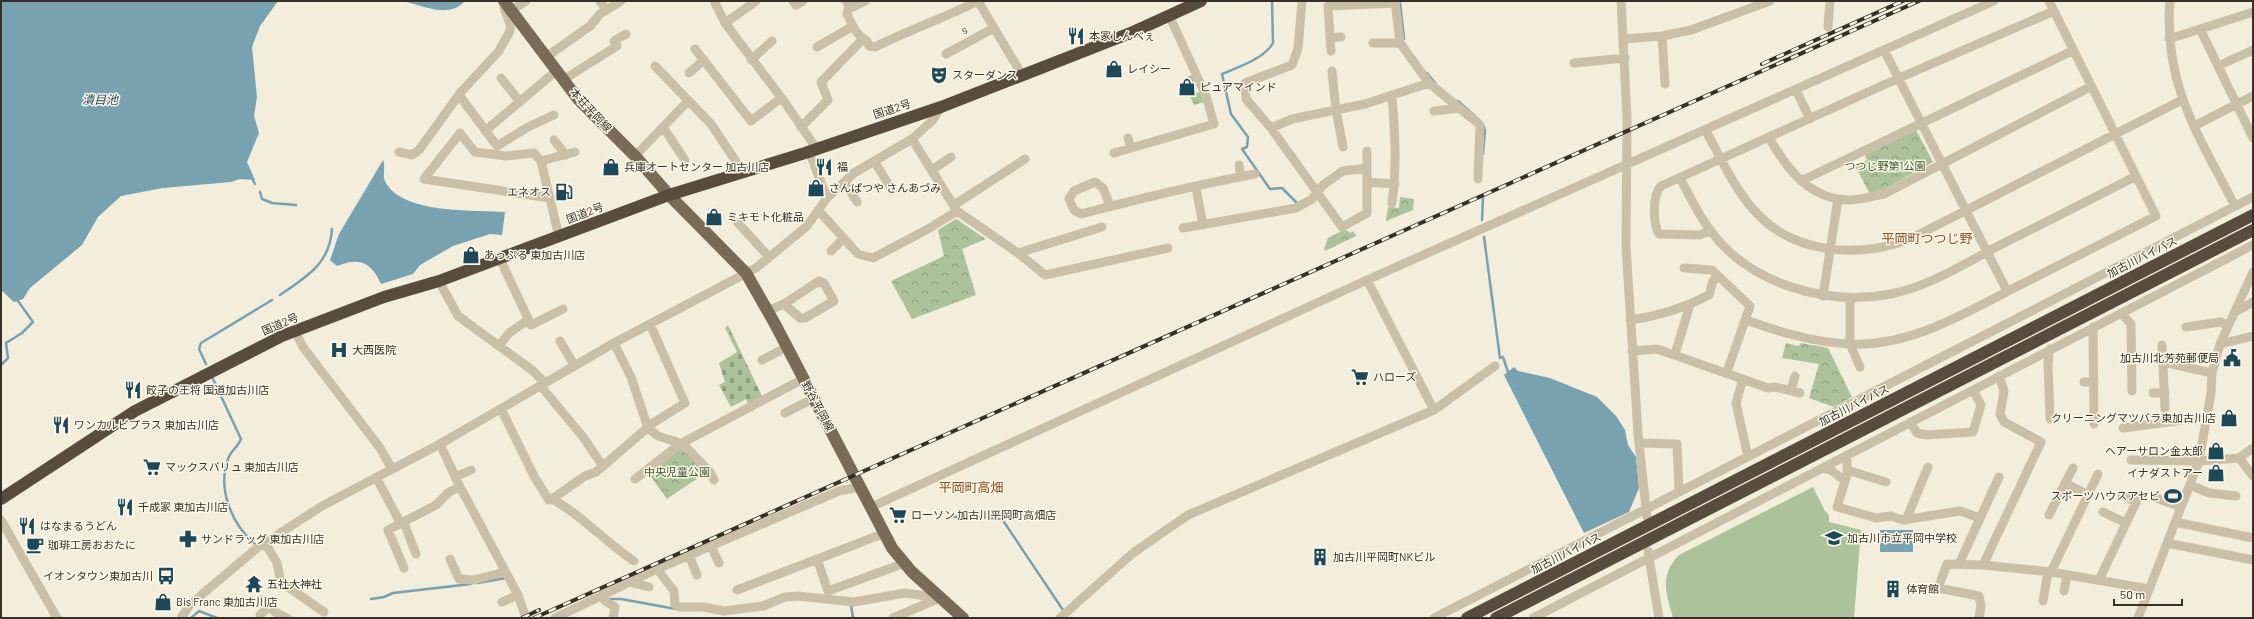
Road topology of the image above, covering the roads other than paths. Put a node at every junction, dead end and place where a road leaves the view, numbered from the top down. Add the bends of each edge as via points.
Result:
1 (526, 1) edge
2 (600, 1) edge
3 (621, 1) edge
4 (714, 1) edge
5 (793, 1) edge
6 (803, 1) edge
7 (865, 1) edge
8 (978, 1) edge
9 (1201, 1) edge
10 (1302, 1) edge
11 (1621, 1) edge
12 (1770, 1) edge
13 (1830, 1) edge
14 (1994, 1) edge
15 (2049, 1) edge
16 (2170, 1) edge
17 (1396, 2) edge
18 (848, 4) edge
19 (508, 5) edge
20 (1181, 5) edge
21 (754, 6) edge
22 (606, 10) junction
23 (2054, 11) junction
24 (2253, 12) edge
25 (1169, 15) junction
26 (725, 23) junction
27 (853, 26) junction
28 (1828, 27) dead end
29 (994, 28) junction
30 (2200, 29) junction
31 (626, 34) dead end
32 (1662, 36) junction
33 (1341, 37) dead end
34 (1330, 38) junction
35 (863, 39) junction
36 (1623, 39) junction
37 (2169, 39) junction
38 (772, 41) dead end
39 (1373, 43) dead end
40 (1400, 43) junction
41 (817, 47) dead end
42 (695, 49) dead end
43 (1884, 50) junction
44 (2253, 50) edge
45 (1331, 51) dead end
46 (2072, 51) junction
47 (946, 54) dead end
48 (546, 57) junction
49 (1625, 58) junction
50 (704, 60) junction
51 (751, 60) junction
52 (1574, 63) dead end
53 (655, 66) dead end
54 (2218, 66) junction
55 (1332, 71) dead end
56 (690, 73) dead end
57 (560, 75) junction
58 (1022, 75) junction
59 (501, 78) dead end
60 (1899, 78) junction
61 (1429, 83) junction
62 (1664, 84) dead end
63 (2090, 86) junction
64 (1796, 90) junction
65 (459, 95) junction
66 (1392, 95) junction
67 (2253, 96) edge
68 (781, 98) junction
69 (2182, 100) junction
70 (688, 101) junction
71 (520, 102) junction
72 (2237, 105) junction
73 (941, 107) junction
74 (1460, 108) junction
75 (1336, 110) junction
76 (1434, 111) dead end
77 (554, 115) dead end
78 (1810, 119) junction
79 (1921, 124) junction
80 (2194, 126) junction
81 (801, 127) junction
82 (663, 128) junction
83 (1271, 128) junction
84 (485, 131) junction
85 (1706, 131) junction
86 (2116, 136) junction
87 (1128, 138) dead end
88 (1769, 138) junction
89 (2253, 138) edge
90 (912, 139) junction
91 (554, 140) dead end
92 (1343, 147) dead end
93 (1131, 148) junction
94 (813, 150) junction
95 (1367, 151) dead end
96 (399, 152) dead end
97 (576, 152) dead end
98 (1114, 153) dead end
99 (566, 155) junction
100 (635, 156) junction
101 (951, 157) dead end
102 (1025, 159) dead end
103 (1721, 159) junction
104 (685, 160) dead end
105 (541, 161) junction
106 (874, 162) junction
107 (1627, 163) junction
108 (1942, 163) junction
109 (1239, 165) dead end
110 (1367, 168) junction
111 (932, 170) junction
112 (743, 172) junction
113 (1255, 174) dead end
114 (2136, 176) junction
115 (1241, 177) junction
116 (1680, 178) junction
117 (1478, 179) dead end
118 (1801, 181) junction
119 (844, 182) junction
120 (1367, 182) junction
121 (1395, 184) junction
122 (1196, 188) junction
123 (892, 190) dead end
124 (1317, 193) junction
125 (669, 195) junction
126 (550, 198) junction
127 (827, 198) junction
128 (2253, 198) edge
129 (1838, 199) junction
130 (858, 202) dead end
131 (1392, 204) dead end
132 (1110, 206) dead end
133 (2235, 206) junction
134 (956, 208) junction
135 (818, 210) junction
136 (1966, 211) junction
137 (2253, 215) edge
138 (738, 223) dead end
139 (1202, 225) junction
140 (1102, 227) dead end
141 (1183, 228) dead end
142 (2253, 230) edge
143 (1711, 231) junction
144 (559, 237) junction
145 (844, 238) junction
146 (2253, 245) edge
147 (1168, 248) dead end
148 (1830, 250) junction
149 (831, 251) dead end
150 (1987, 252) junction
151 (1018, 253) junction
152 (769, 257) junction
153 (500, 259) junction
154 (1684, 268) dead end
155 (2253, 272) edge
156 (746, 273) junction
157 (1718, 276) junction
158 (1368, 280) junction
159 (439, 281) junction
160 (2007, 291) junction
161 (1823, 296) junction
162 (1850, 298) junction
163 (2253, 302) edge
164 (784, 304) junction
165 (1690, 305) junction
166 (563, 309) dead end
167 (767, 311) junction
168 (2235, 312) junction
169 (2121, 313) junction
170 (528, 320) junction
171 (1630, 320) junction
172 (1746, 320) junction
173 (650, 324) junction
174 (2228, 326) junction
175 (2093, 327) junction
176 (2186, 327) dead end
177 (295, 331) junction
178 (2253, 336) edge
179 (560, 340) dead end
180 (614, 343) junction
181 (1850, 344) junction
182 (2220, 344) junction
183 (2162, 345) dead end
184 (499, 346) junction
185 (787, 347) junction
186 (2050, 349) junction
187 (1632, 352) junction
188 (1675, 354) junction
189 (762, 360) dead end
190 (2163, 362) junction
191 (574, 366) junction
192 (1495, 366) dead end
193 (1860, 367) dead end
194 (1727, 372) junction
195 (2212, 373) junction
196 (1795, 376) dead end
197 (1999, 376) junction
198 (803, 379) junction
199 (1743, 379) junction
200 (2084, 382) dead end
201 (2094, 382) junction
202 (542, 384) junction
203 (1790, 390) junction
204 (1973, 390) junction
205 (2132, 391) dead end
206 (1800, 393) dead end
207 (2153, 393) dead end
208 (2164, 393) junction
209 (814, 398) junction
210 (501, 409) junction
211 (2165, 409) dead end
212 (1434, 410) junction
213 (785, 413) dead end
214 (2207, 417) junction
215 (2050, 419) dead end
216 (2091, 419) dead end
217 (1910, 422) junction
218 (648, 428) junction
219 (2123, 428) dead end
220 (1639, 443) junction
221 (440, 444) junction
222 (680, 444) junction
223 (2253, 448) edge
224 (1847, 455) junction
225 (1748, 457) junction
226 (2239, 458) junction
227 (2131, 460) dead end
228 (2199, 461) junction
229 (602, 465) junction
230 (1928, 467) dead end
231 (1822, 468) junction
232 (2073, 468) dead end
233 (392, 469) junction
234 (471, 470) dead end
235 (1847, 470) junction
236 (2098, 474) dead end
237 (2253, 476) edge
238 (376, 477) junction
239 (456, 477) junction
240 (1999, 478) dead end
241 (635, 479) dead end
242 (714, 480) dead end
243 (1845, 481) junction
244 (1886, 482) dead end
245 (2065, 483) junction
246 (2190, 484) junction
247 (860, 486) junction
248 (460, 487) junction
249 (1679, 492) junction
250 (2088, 495) junction
251 (2122, 495) dead end
252 (2236, 496) dead end
253 (552, 498) junction
254 (2156, 498) dead end
255 (1, 499) edge
256 (871, 507) junction
257 (2181, 507) junction
258 (2103, 512) dead end
259 (1647, 513) junction
260 (2049, 515) dead end
261 (1980, 518) junction
262 (1, 520) edge
263 (1906, 520) junction
264 (2175, 522) junction
265 (402, 523) junction
266 (2126, 523) junction
267 (884, 533) junction
268 (2253, 538) edge
269 (265, 543) junction
270 (2167, 543) junction
271 (711, 546) junction
272 (416, 554) dead end
273 (689, 555) junction
274 (1648, 555) junction
275 (817, 559) junction
276 (450, 560) dead end
277 (634, 560) dead end
278 (2253, 560) edge
279 (719, 563) dead end
280 (905, 563) junction
281 (1959, 564) junction
282 (1983, 565) junction
283 (404, 568) dead end
284 (657, 569) junction
285 (505, 572) junction
286 (2049, 572) junction
287 (697, 575) dead end
288 (2067, 575) junction
289 (2099, 580) junction
290 (629, 582) junction
291 (649, 587) dead end
292 (2149, 588) junction
293 (737, 590) dead end
294 (2064, 591) dead end
295 (602, 595) junction
296 (518, 596) junction
297 (940, 598) junction
298 (261, 600) dead end
299 (2043, 601) dead end
300 (502, 602) dead end
301 (269, 608) junction
302 (324, 612) dead end
303 (260, 615) dead end
304 (905, 616) edge
305 (57, 618) edge
306 (180, 618) edge
307 (286, 618) edge
308 (526, 618) edge
309 (555, 618) edge
310 (613, 618) edge
311 (893, 618) edge
312 (963, 618) edge
313 (1060, 618) edge
314 (1434, 618) edge
315 (1467, 618) edge
316 (1496, 618) edge
317 (1533, 618) edge
318 (1659, 618) edge
319 (1979, 618) edge
320 (2138, 618) edge

1 - 19 street
2 - 22 street
3 - 22 street
4 - 26 street
5 - 6 street via 796,5
7 - 18 street via 854,7
8 - 29 street
8 - 35 street via 875,47 869,46 868,41
9 - 20 highway, 国道2号
10 - 83 street via 1298,49 1292,65 1245,82 1246,99
11 - 36 street
12 - 32 street via 1691,30
13 - 28 street
14 - 43 street
15 - 23 street
16 - 37 street
17 - 34 street via 1328,6
17 - 40 street
18 - 27 street via 847,14
19 - 48 main road, 本荘平岡線
19 - 65 street via 504,8 510,31 499,51
20 - 25 highway, 国道2号
21 - 26 street
22 - 48 street via 590,26
23 - 46 street
23 - 60 street
24 - 30 street
25 - 58 highway, 国道2号 via 1133,32
25 - 93 street via 1206,96 1214,124
26 - 51 street
27 - 35 street
27 - 41 street
29 - 47 street, s
29 - 58 street
30 - 37 street
30 - 54 street
31 - 57 street via 614,41 617,46
32 - 36 street
32 - 62 street
33 - 34 street
34 - 45 street
35 - 81 street via 820,82 828,100
36 - 49 street
37 - 69 street via 2173,71
38 - 51 street
39 - 40 street
40 - 61 street
42 - 50 street
43 - 60 street
43 - 64 street
44 - 54 street
46 - 63 street
46 - 79 street
48 - 57 main road, 本荘平岡線
49 - 52 street
49 - 107 street
50 - 56 street
50 - 68 street via 751,121
51 - 68 street
53 - 70 street via 676,82
54 - 72 street
55 - 75 street
57 - 71 street
57 - 100 main road, 本荘平岡線 via 578,99
58 - 73 highway, 国道2号
59 - 71 street
60 - 78 street
60 - 79 street
61 - 66 street
61 - 74 street
63 - 86 street
63 - 108 street
64 - 78 street
64 - 85 street
65 - 84 street
65 - 96 street via 416,154
66 - 75 street
66 - 121 street via 1396,142
67 - 72 street
68 - 81 street
69 - 80 street
69 - 86 street
70 - 82 street
70 - 112 street via 711,124
71 - 84 street
72 - 80 street
72 - 89 street
73 - 90 street via 933,120
73 - 94 highway, 国道2号
74 - 76 street
74 - 117 street via 1480,125
75 - 83 street via 1292,119
75 - 92 street
77 - 84 street via 497,146
78 - 88 street
79 - 108 street
79 - 118 street
80 - 133 street
81 - 94 street
82 - 100 street
82 - 104 street
83 - 124 street
85 - 103 street
85 - 107 street
86 - 114 street
86 - 136 street
87 - 93 street
88 - 103 street
88 - 118 street via 1788,169
90 - 106 street
90 - 111 street
91 - 99 street
93 - 98 street
94 - 112 highway, 国道2号
94 - 127 street
95 - 110 street
97 - 99 street
99 - 105 street
100 - 125 main road, 本荘平岡線
101 - 111 street
102 - 134 street
103 - 116 street
103 - 148 street via 1753,210 1767,223 1806,244
105 - 126 street
105 - 126 street via 534,153 506,156 475,152 460,133 424,179
106 - 119 street
106 - 123 street
107 - 158 street
107 - 171 street via 1626,246
108 - 129 street via 1884,194 1861,199
108 - 136 street
109 - 115 street
110 - 120 street
110 - 124 street via 1344,171 1323,185
111 - 134 street
112 - 125 highway, 国道2号
113 - 115 street
114 - 150 street
114 - 160 street via 2156,216
115 - 122 street
116 - 143 street
116 - 143 street via 1657,190 1656,229 1659,234 1699,235
118 - 129 street via 1819,192
119 - 127 street
119 - 130 street
120 - 121 street
120 - 124 street via 1367,213 1342,227
121 - 131 street
122 - 132 street
122 - 139 street
124 - 139 street via 1296,208
125 - 144 highway, 国道2号
125 - 156 main road, 野谷平岡線
126 - 144 street
127 - 135 street
128 - 133 street
129 - 148 street
133 - 225 street
134 - 145 street via 873,258 858,254
134 - 151 street
135 - 145 street
135 - 152 street via 806,226
136 - 148 street via 1894,246 1852,252
136 - 150 street
137 - 315 highway, 加古川バイパス
138 - 152 street
139 - 141 street
140 - 151 street via 1089,234
142 - 316 highway
143 - 161 street via 1730,250 1765,275 1801,291
144 - 153 highway, 国道2号
145 - 149 street
146 - 169 street
147 - 151 street via 1045,275
148 - 161 street
150 - 160 street
150 - 162 street via 1914,287 1892,294
152 - 156 street
153 - 159 highway, 国道2号
153 - 170 street
154 - 157 street via 1712,270
155 - 168 street
156 - 167 main road, 野谷平岡線
156 - 173 street
157 - 165 street via 1709,295
157 - 172 street via 1750,306
158 - 212 street
158 - 256 street
159 - 177 highway, 国道2号 via 384,297
159 - 184 street via 458,316
160 - 181 street via 1940,326 1890,341
161 - 162 street
162 - 181 street
163 - 168 street
164 - 164 street via 820,281 824,283 834,301 822,313 805,318 800,318
164 - 167 street
165 - 171 street via 1655,317
165 - 188 street
166 - 170 street via 531,325
167 - 185 main road, 野谷平岡線
168 - 174 street
169 - 175 street
169 - 205 street via 2131,324 2136,368
170 - 184 street via 509,333
171 - 187 street
172 - 181 street via 1797,338
172 - 194 street
173 - 180 street
173 - 218 street via 685,403
174 - 176 street via 2221,322
174 - 182 street
175 - 186 street
175 - 201 street
177 - 233 street via 303,347 380,448
177 - 255 highway, 国道2号 via 135,411
178 - 182 street
179 - 191 street
180 - 191 street
180 - 218 street via 631,377
181 - 193 street
182 - 195 street
183 - 190 street
184 - 202 street via 532,370
185 - 189 street
185 - 198 main road, 野谷平岡線
186 - 197 street
186 - 215 street
187 - 188 street via 1657,349
187 - 220 street
188 - 194 street
190 - 195 street
190 - 208 street
191 - 202 street
192 - 212 street
194 - 199 street
195 - 214 street
196 - 203 street
197 - 204 street
197 - 282 street via 2004,391 2000,414 2004,422 2041,442 2033,470
198 - 209 main road, 野谷平岡線
198 - 222 street
199 - 203 street via 1768,388
199 - 225 street via 1736,403
200 - 201 street
201 - 216 street
202 - 210 street
202 - 229 street
203 - 206 street
204 - 217 street
204 - 217 street via 1981,405 1973,432 1926,435 1916,433
207 - 208 street
208 - 211 street
209 - 213 street
209 - 247 main road, 野谷平岡線
210 - 221 street
210 - 253 street via 535,478 549,500
212 - 313 street via 1188,515 1133,553
214 - 219 street
214 - 228 street
217 - 224 street
218 - 222 street via 658,436
218 - 229 street
220 - 249 street via 1677,444
220 - 259 street
221 - 233 street
221 - 239 street
222 - 241 street
222 - 242 street via 710,472
223 - 226 street
224 - 231 street
224 - 235 street
225 - 249 street
226 - 228 street
226 - 237 street
227 - 228 street
228 - 246 street
229 - 253 street via 596,472 585,476
230 - 263 street
231 - 243 street via 1831,470
231 - 274 street
232 - 245 street
233 - 238 street
234 - 239 street
235 - 243 street
235 - 244 street
236 - 250 street
238 - 265 street
238 - 269 street via 322,506
239 - 248 street
240 - 261 street
243 - 263 street via 1836,507 1876,518 1891,516
245 - 250 street
245 - 260 street
246 - 252 street via 2210,493
246 - 257 street
247 - 256 main road, 野谷平岡線
247 - 271 street via 839,491
248 - 265 street via 449,492 436,505
248 - 285 street
249 - 259 street
250 - 286 street
251 - 266 street via 2138,499
253 - 277 street
254 - 257 street
256 - 267 main road, 野谷平岡線
257 - 264 street
258 - 266 street
259 - 314 street
261 - 263 street via 1960,510
261 - 281 street
262 - 305 street
264 - 268 street
264 - 270 street
265 - 272 street
265 - 283 street via 388,530
266 - 289 street
267 - 275 street
267 - 280 main road, 野谷平岡線 via 892,548
269 - 302 street via 277,563 281,582
269 - 306 street via 189,606
270 - 278 street
270 - 292 street
271 - 273 street
271 - 279 street
273 - 284 street
273 - 287 street
274 - 317 street
274 - 318 street
275 - 280 street via 828,591
275 - 293 street via 752,579
276 - 285 street via 459,579 472,580
280 - 297 main road, 野谷平岡線
281 - 282 street
281 - 319 street via 1946,564 1938,588 1979,596
282 - 286 street
284 - 290 street
284 - 297 street via 674,591 675,605 679,607 708,604 730,611 762,606 785,597 803,596 854,602 905,593
285 - 296 street
286 - 288 street
286 - 299 street
288 - 289 street
288 - 294 street
289 - 292 street
290 - 291 street
290 - 295 street
292 - 320 street
295 - 309 street
295 - 310 street via 605,601 615,607
296 - 300 street
296 - 308 street
297 - 304 street
297 - 312 main road, 野谷平岡線
298 - 301 street
301 - 303 street
301 - 307 street
304 - 311 street

